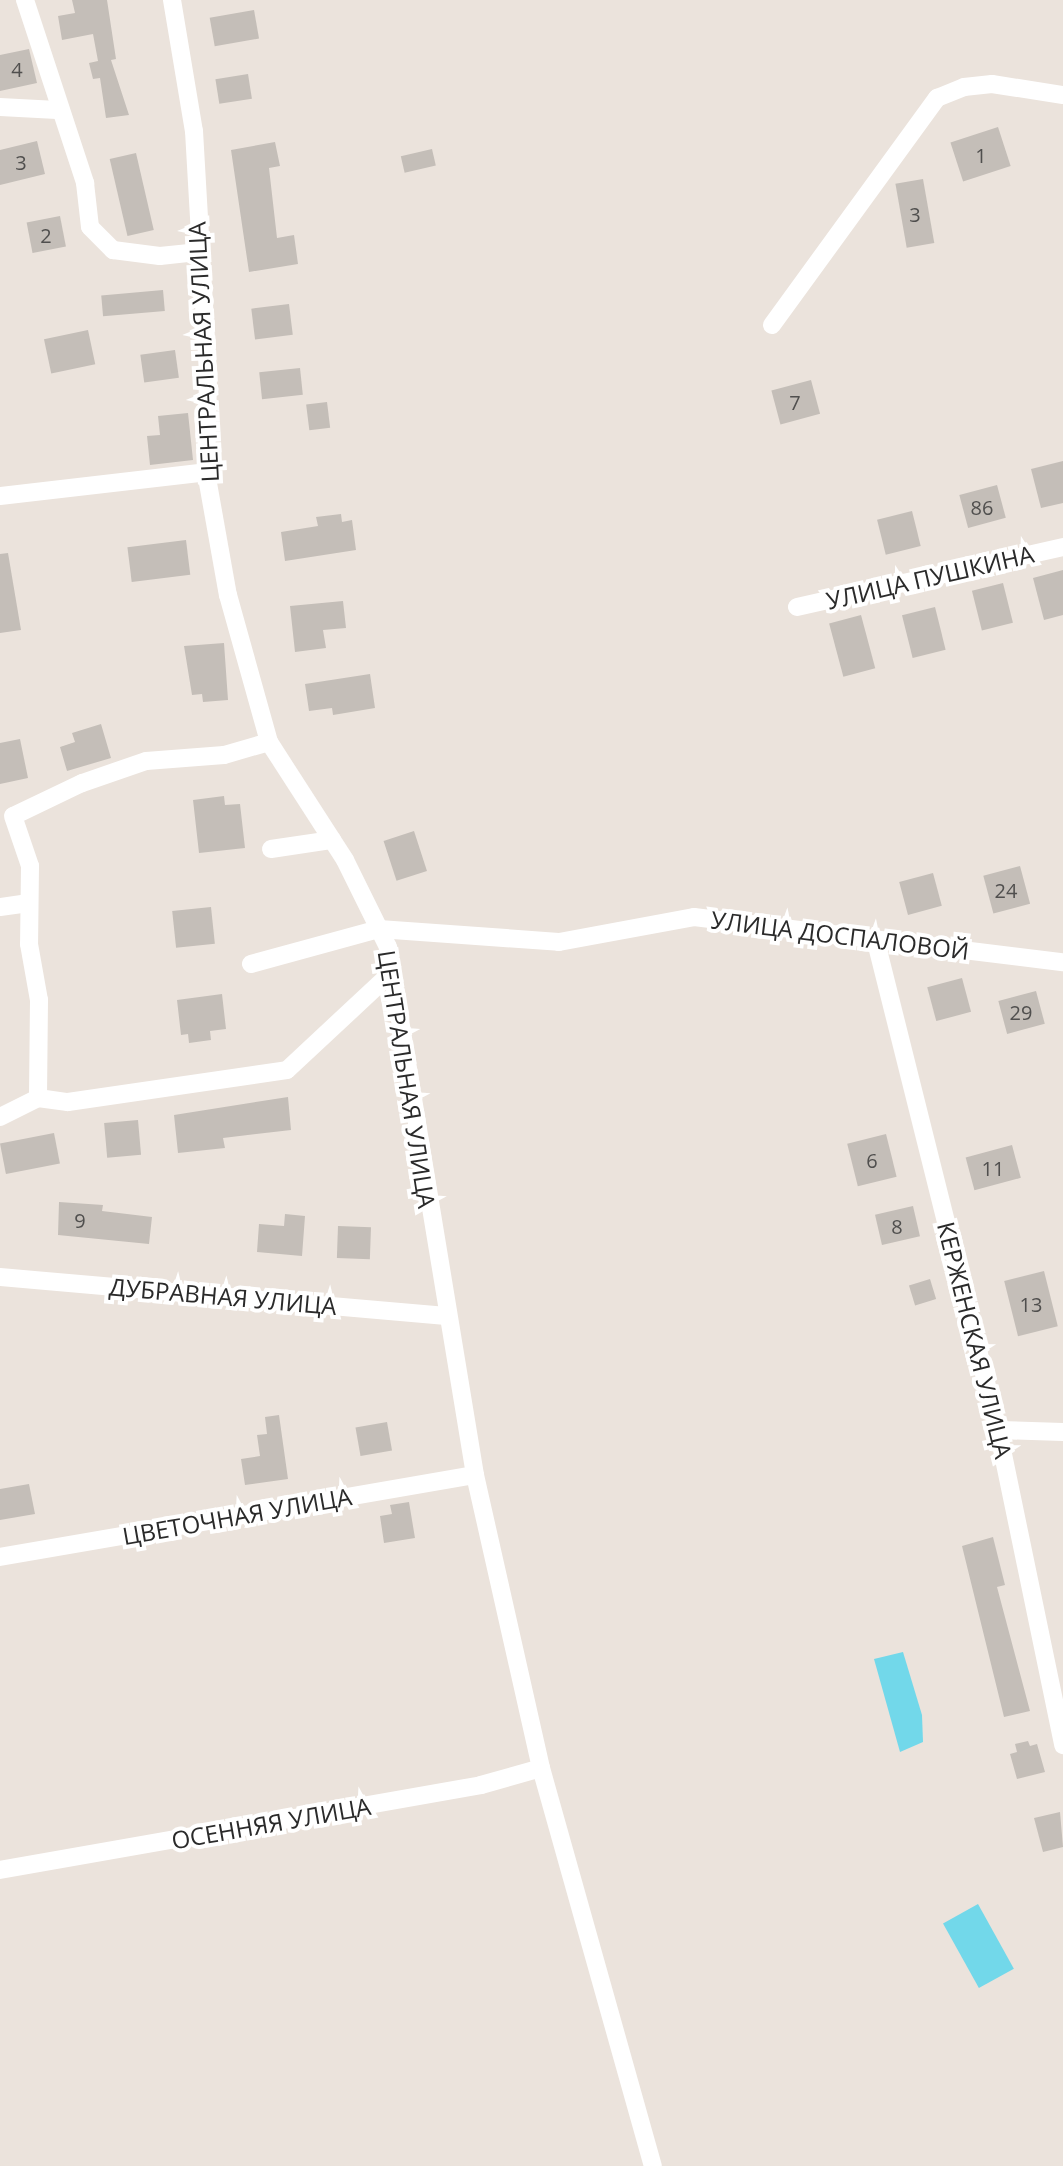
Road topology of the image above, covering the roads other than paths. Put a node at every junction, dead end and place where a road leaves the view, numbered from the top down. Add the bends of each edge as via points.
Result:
1 (25, 0) edge
2 (172, 0) edge
3 (1063, 95) edge
4 (0, 107) edge
5 (57, 110) junction
6 (197, 252) junction
7 (772, 325) dead end
8 (206, 472) junction
9 (0, 496) edge
10 (1063, 547) edge
11 (797, 607) dead end
12 (269, 742) junction
13 (7, 812) edge
14 (332, 840) junction
15 (271, 849) dead end
16 (29, 903) junction
17 (0, 907) edge
18 (379, 929) junction
19 (875, 938) junction
20 (1063, 962) edge
21 (251, 964) dead end
22 (392, 972) junction
23 (38, 1098) junction
24 (0, 1117) edge
25 (0, 1277) edge
26 (446, 1316) junction
27 (998, 1430) junction
28 (1063, 1432) edge
29 (475, 1475) junction
30 (0, 1557) edge
31 (1063, 1745) edge
32 (541, 1768) junction
33 (0, 1870) edge
34 (653, 2166) edge

1 - 5 street
2 - 6 street, ЦЕНТРАЛЬНАЯ УЛИЦА via 194,131
3 - 7 street via 992,84 937,98
4 - 5 street
5 - 6 street via 85,183 90,227 113,250 160,256
6 - 8 street, ЦЕНТРАЛЬНАЯ УЛИЦА via 208,377
8 - 9 street
8 - 12 street, ЦЕНТРАЛЬНАЯ УЛИЦА via 228,595
10 - 11 street, УЛИЦА ПУШКИНА
12 - 13 street via 224,755 146,761
12 - 14 street, ЦЕНТРАЛЬНАЯ УЛИЦА
13 - 16 street via 30,866
14 - 15 street
14 - 18 street, ЦЕНТРАЛЬНАЯ УЛИЦА
16 - 17 street
16 - 23 street via 29,944 39,1000
18 - 19 street, УЛИЦА ДОСПАЛОВОЙ via 559,942 694,917
18 - 21 street, УЛИЦА ДОСПАЛОВОЙ
18 - 22 street, ЦЕНТРАЛЬНАЯ УЛИЦА
19 - 20 street, УЛИЦА ДОСПАЛОВОЙ
19 - 27 street, КЕРЖЕНСКАЯ УЛИЦА
22 - 23 street via 287,1070 68,1102
22 - 26 street, ЦЕНТРАЛЬНАЯ УЛИЦА
23 - 24 street
25 - 26 street, ДУБРАВНАЯ УЛИЦА
26 - 29 street, ЦЕНТРАЛЬНАЯ УЛИЦА
27 - 28 street
27 - 31 street, КЕРЖЕНСКАЯ УЛИЦА
29 - 30 street, ЦВЕТОЧНАЯ УЛИЦА
29 - 32 street, ЦЕНТРАЛЬНАЯ УЛИЦА
32 - 33 street, ОСЕННЯЯ УЛИЦА via 481,1785
32 - 34 street, ЦЕНТРАЛЬНАЯ УЛИЦА

